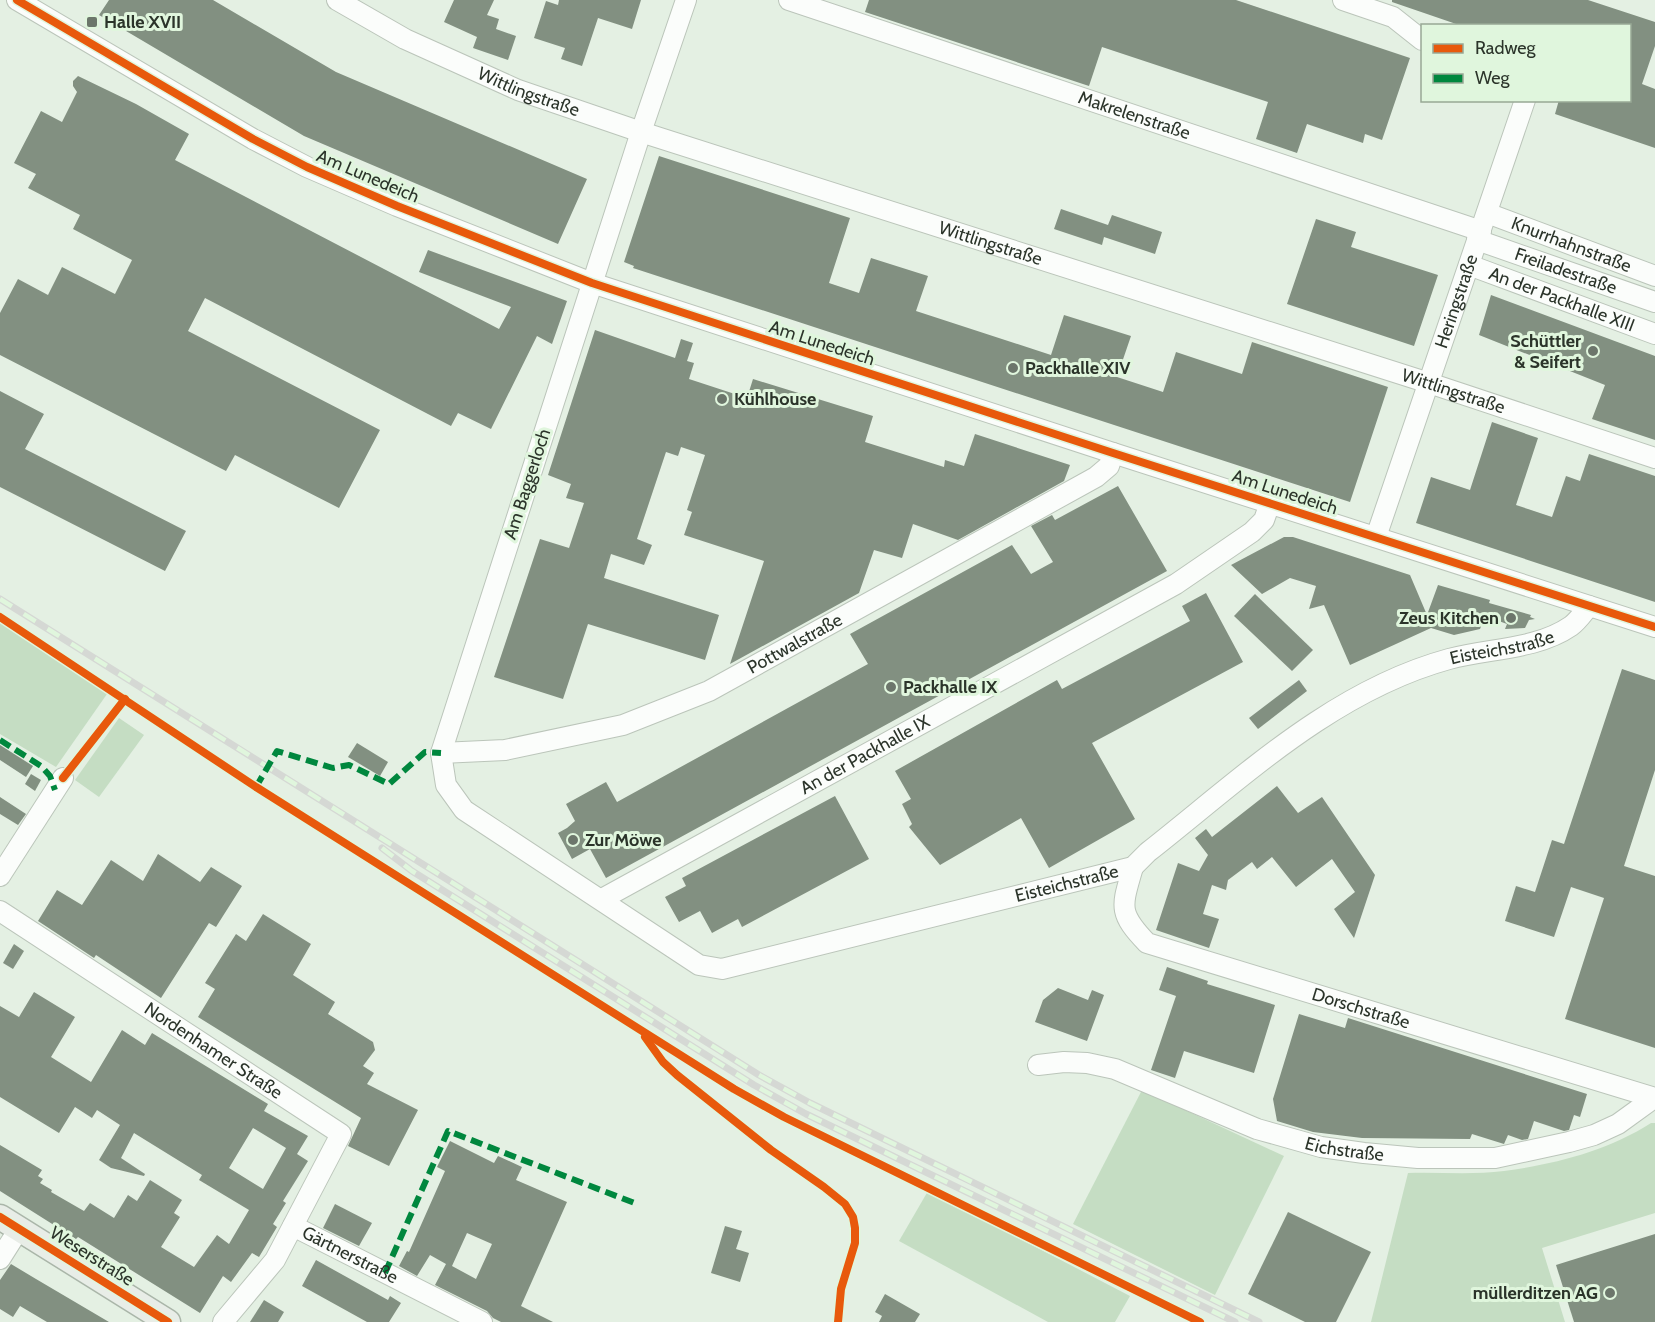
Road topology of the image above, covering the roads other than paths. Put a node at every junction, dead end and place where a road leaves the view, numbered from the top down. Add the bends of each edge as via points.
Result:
1 (18, 0) edge
2 (337, 0) edge
3 (686, 0) edge
4 (789, 0) edge
5 (1343, 0) edge
6 (1421, 39) edge
7 (1524, 102) edge
8 (641, 132) junction
9 (1482, 228) junction
10 (1469, 265) junction
11 (1655, 276) edge
12 (592, 283) junction
13 (1655, 302) edge
14 (1655, 334) edge
15 (1428, 383) junction
16 (1113, 453) junction
17 (1655, 458) edge
18 (1270, 503) junction
19 (1376, 537) junction
20 (1589, 606) junction
21 (1655, 627) edge
22 (441, 753) junction
23 (63, 778) dead end
24 (1133, 867) junction
25 (0, 876) edge
26 (602, 899) junction
27 (0, 911) edge
28 (1038, 1065) dead end
29 (1654, 1098) edge
30 (9, 1223) edge
31 (293, 1226) junction
32 (0, 1259) edge
33 (168, 1322) edge
34 (223, 1322) edge
35 (482, 1322) edge

1 - 12 street, Am Lunedeich via 307,167
2 - 8 street, Wittlingstraße via 405,39 518,90
3 - 8 street, Am Baggerloch
4 - 9 street, Makrelenstraße
5 - 6 street via 1394,17
7 - 9 street, Heringstraße
8 - 12 street, Am Baggerloch
8 - 15 street, Wittlingstraße
9 - 10 street, Heringstraße
9 - 11 street, Knurrhahnstraße
9 - 13 street, Freiladestraße
10 - 14 street, An der Packhalle XIII
10 - 15 street, Heringstraße
12 - 16 street, Am Lunedeich
12 - 22 street, Am Baggerloch
15 - 17 street, Wittlingstraße
15 - 19 street, Heringstraße
16 - 18 street, Am Lunedeich
16 - 22 street, Pottwalstraße via 1109,465 1096,477 709,691 623,725 505,750
18 - 19 street, Am Lunedeich
18 - 26 street, An der Packhalle IX via 1264,520 1252,532 1176,584
19 - 20 street, Am Lunedeich
20 - 21 street, Am Lunedeich
20 - 24 street, Eisteichstraße via 1573,625 1548,639 1448,660 1359,696 1308,726
22 - 26 street, Am Baggerloch via 446,785 464,810
23 - 25 street
24 - 26 street, Eisteichstraße via 722,969 699,965
24 - 29 street, Dorschstraße via 1123,903 1131,926 1147,943
27 - 31 street, Nordenhamer Straße via 340,1134
28 - 29 street, Eichstraße via 1087,1063 1115,1069 1257,1129 1322,1146 1418,1158 1495,1158 1569,1142 1618,1124
30 - 32 street
30 - 33 main road, Weserstraße
31 - 34 street, Gärtnerstraße via 275,1260
31 - 35 street, Gärtnerstraße

